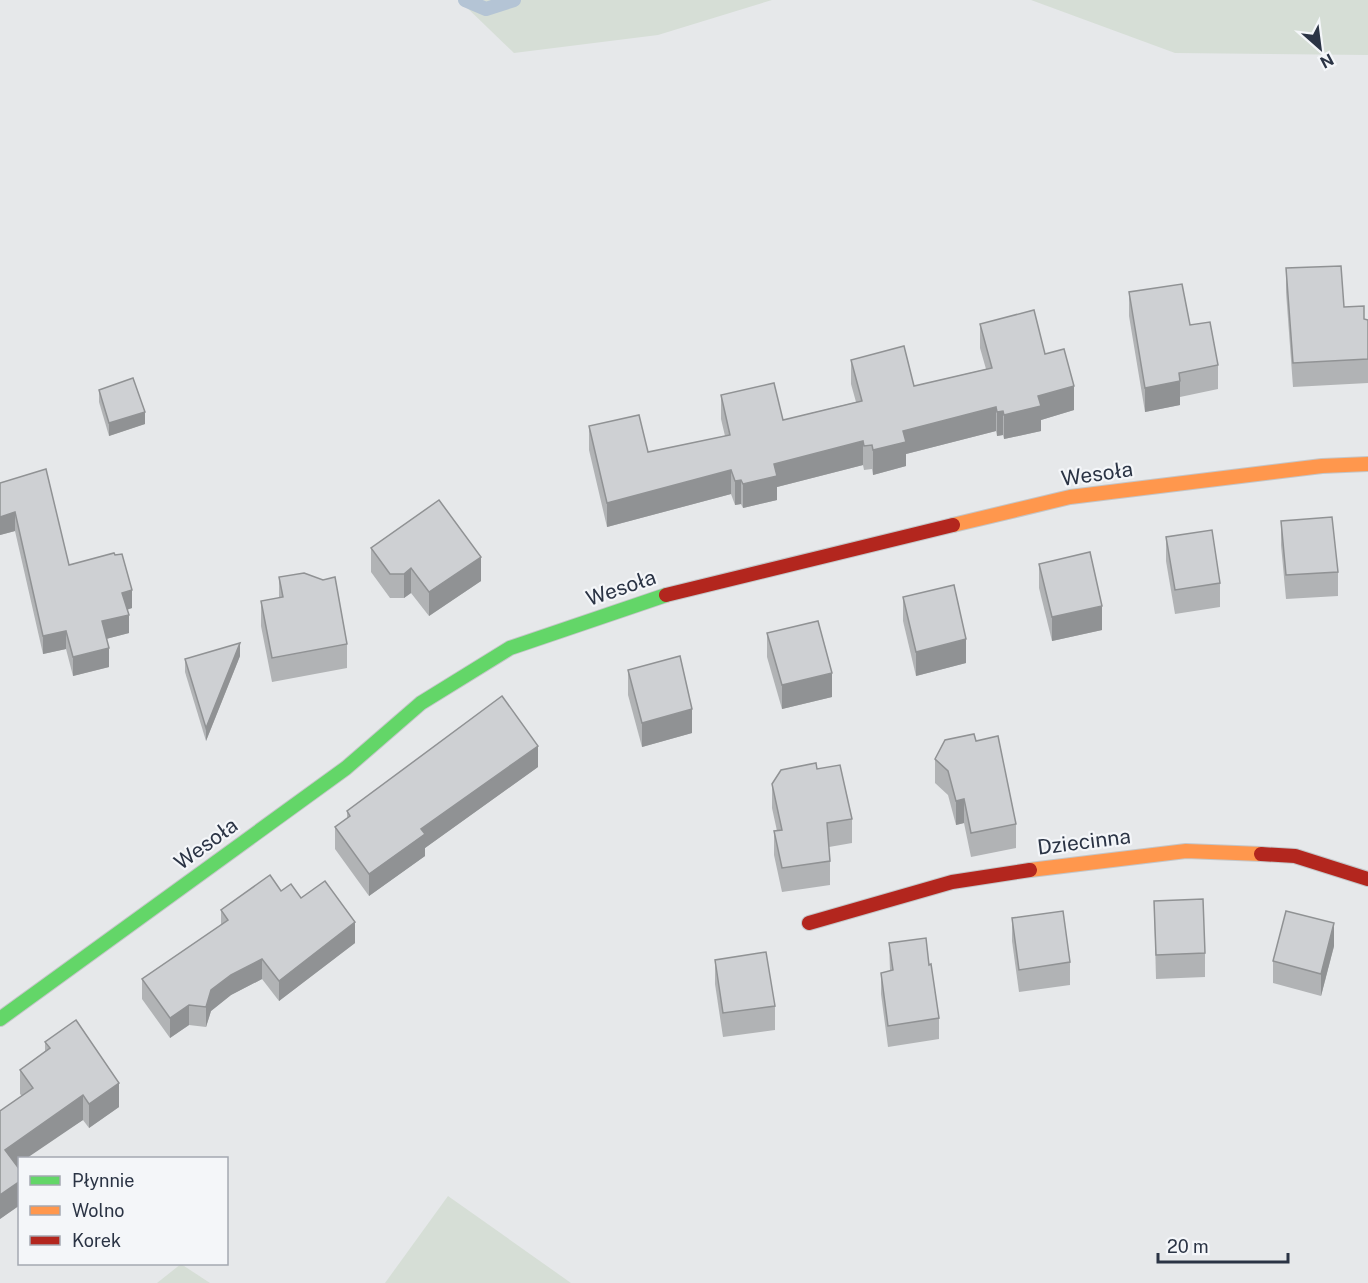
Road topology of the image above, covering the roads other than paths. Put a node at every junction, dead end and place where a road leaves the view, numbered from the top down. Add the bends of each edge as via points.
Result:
1 (1368, 464) edge
2 (1368, 879) edge
3 (808, 923) dead end
4 (0, 1019) edge

1 - 4 street, Wesoła via 1322,466 1070,497 688,588 510,648 421,704 346,768
2 - 3 street, Dziecinna via 1295,856 1186,851 1087,861 952,882

